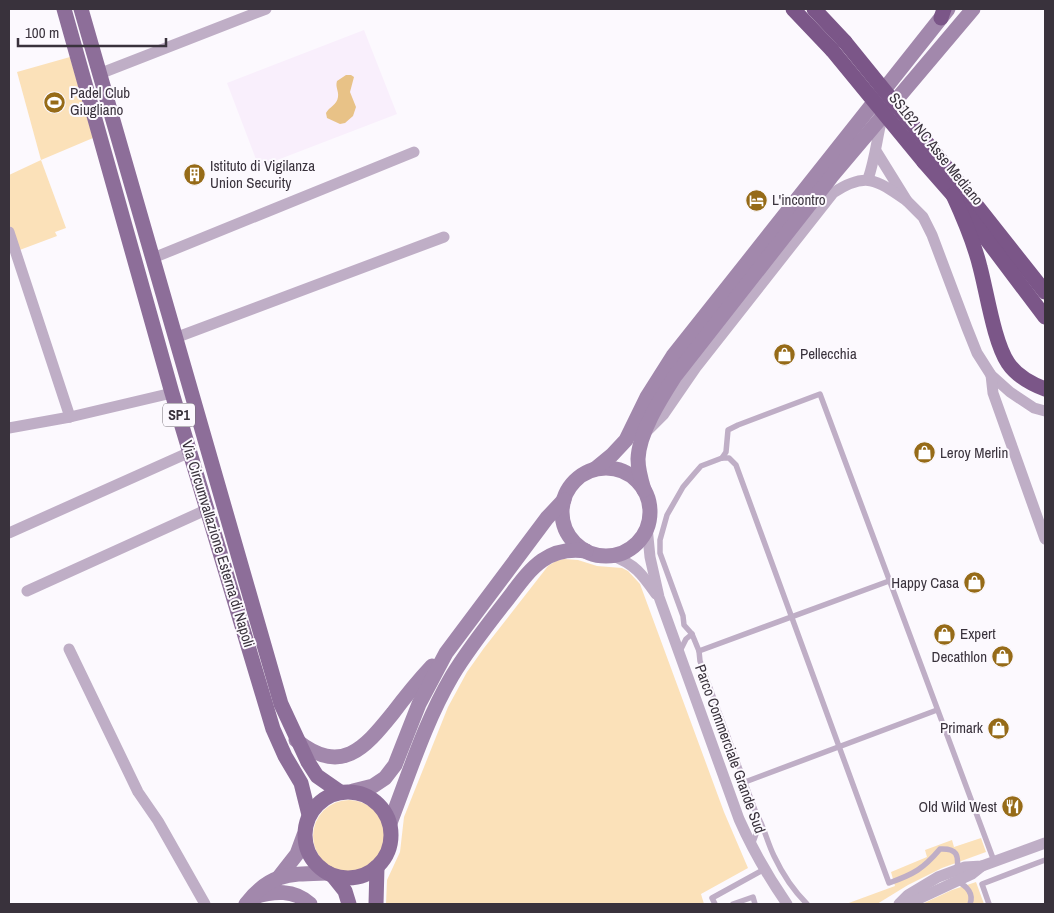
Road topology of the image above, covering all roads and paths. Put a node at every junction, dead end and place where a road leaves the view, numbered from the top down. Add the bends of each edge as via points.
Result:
1 (64, 9) edge
2 (80, 9) edge
3 (266, 9) edge
4 (793, 9) edge
5 (814, 9) edge
6 (972, 9) edge
7 (944, 12) edge
8 (839, 46) junction
9 (99, 74) junction
10 (884, 114) junction
11 (876, 151) junction
12 (414, 152) dead end
13 (930, 158) junction
14 (868, 179) junction
15 (953, 196) junction
16 (907, 201) junction
17 (9, 232) edge
18 (444, 237) dead end
19 (153, 258) junction
20 (1038, 278) edge
21 (1045, 292) edge
22 (1045, 317) edge
23 (175, 338) junction
24 (990, 375) junction
25 (1045, 389) edge
26 (172, 393) junction
27 (1045, 411) edge
28 (70, 417) junction
29 (9, 428) edge
30 (645, 432) junction
31 (190, 452) junction
32 (722, 458) junction
33 (595, 469) junction
34 (644, 490) junction
35 (564, 500) junction
36 (208, 510) junction
37 (647, 527) junction
38 (9, 533) edge
39 (1045, 539) edge
40 (586, 551) junction
41 (611, 555) junction
42 (890, 581) junction
43 (27, 591) dead end
44 (659, 597) junction
45 (792, 617) junction
46 (684, 625) junction
47 (671, 631) junction
48 (692, 634) junction
49 (69, 649) dead end
50 (699, 651) junction
51 (679, 652) junction
52 (446, 653) junction
53 (938, 710) junction
54 (296, 740) junction
55 (840, 747) junction
56 (745, 782) junction
57 (346, 792) junction
58 (756, 813) junction
59 (309, 815) junction
60 (390, 823) junction
61 (304, 835) junction
62 (1043, 845) edge
63 (751, 847) junction
64 (1045, 860) edge
65 (994, 862) junction
66 (377, 867) junction
67 (763, 870) junction
68 (331, 875) junction
69 (957, 875) junction
70 (279, 877) junction
71 (248, 901) edge
72 (205, 904) edge
73 (310, 904) edge
74 (349, 904) edge
75 (376, 904) edge
76 (714, 904) edge
77 (733, 904) edge
78 (755, 904) edge
79 (787, 904) edge
80 (807, 904) edge
81 (899, 904) edge
82 (903, 904) edge
83 (970, 904) edge
84 (989, 904) edge

1 - 26 main road, Via Circumvallazione Esterna di Napoli / SP1
2 - 9 main road, Via Circumvallazione Esterna di Napoli / SP1
3 - 9 street
4 - 8 highway, SS162 NC Asse Mediano
5 - 8 highway, SS162 NC Asse Mediano
6 - 10 main road
7 - 33 main road via 673,356 647,397 626,440
8 - 13 highway, SS162 NC Asse Mediano, bridge
9 - 19 main road, Via Circumvallazione Esterna di Napoli / SP1
10 - 11 street
10 - 30 main road via 831,176 675,376 657,404
11 - 14 street
11 - 16 street
12 - 19 street
13 - 15 highway, SS162 NC Asse Mediano
13 - 20 highway, SS162 NC Asse Mediano
14 - 16 street
14 - 30 street via 849,183 833,194 703,359 664,414
15 - 22 highway, SS162 NC Asse Mediano
15 - 25 highway via 973,239 998,342 1008,363 1019,374
16 - 24 street via 923,217 932,235 977,353
17 - 28 street
18 - 23 street
19 - 23 main road, Via Circumvallazione Esterna di Napoli / SP1
20 - 21 highway, SS162 NC Asse Mediano
23 - 54 main road, Via Circumvallazione Esterna di Napoli / SP1 via 281,704
24 - 27 street via 1034,408
24 - 39 street
26 - 28 street
26 - 31 main road, Via Circumvallazione Esterna di Napoli / SP1
28 - 29 street
30 - 34 main road via 638,457
31 - 36 main road, Via Circumvallazione Esterna di Napoli / SP1
31 - 38 street
32 - 42 lane via 726,452 728,430 820,394
32 - 45 lane via 728,458 736,466
32 - 46 lane via 701,466 683,487 667,515 659,547
33 - 34 main road via 623,471
33 - 35 main road via 575,481
34 - 37 main road via 650,514
35 - 40 main road via 562,515 566,530
35 - 52 main road
36 - 43 street
36 - 59 main road, Via Circumvallazione Esterna di Napoli / SP1 via 273,729 301,783
37 - 41 main road via 633,546
37 - 44 street, Parco Commerciale Grande Sud
40 - 41 main road
40 - 60 main road via 559,551 545,557 530,571 475,641 433,714
41 - 44 street, Parco Commerciale Grande Sud via 626,560 639,570
42 - 45 lane
42 - 53 lane
44 - 47 street, Parco Commerciale Grande Sud
45 - 50 lane
45 - 55 lane
46 - 47 lane
46 - 48 lane
47 - 51 street, Parco Commerciale Grande Sud
48 - 50 lane
48 - 51 lane
49 - 72 street via 138,792
50 - 56 lane
51 - 63 street, Parco Commerciale Grande Sud
52 - 54 main road via 421,677 372,739 356,752 326,757 315,754
52 - 57 main road via 419,704 390,772 374,786
53 - 55 lane
53 - 65 lane
54 - 57 main road, Via Circumvallazione Esterna di Napoli / SP1 via 317,776
55 - 56 lane
55 - 69 lane via 889,882 914,874 927,865 940,849 949,848 958,859
56 - 58 lane
57 - 59 main road via 327,796
57 - 60 main road via 365,795 376,802
58 - 63 lane via 756,834
58 - 80 lane via 774,856
59 - 61 main road
60 - 66 main road via 390,847
61 - 68 main road via 312,860
61 - 70 main road via 297,854
62 - 65 street
63 - 67 street, Parco Commerciale Grande Sud
64 - 84 lane via 982,884
65 - 69 street via 972,874
66 - 68 main road via 356,878
66 - 75 main road
67 - 76 lane via 712,898
67 - 79 street, Parco Commerciale Grande Sud
68 - 70 main road
68 - 74 main road via 345,891
69 - 81 street via 938,877
69 - 82 street
69 - 83 lane via 970,892
70 - 71 main road
71 - 73 main road via 269,893 288,892 303,897
77 - 78 lane via 753,897

